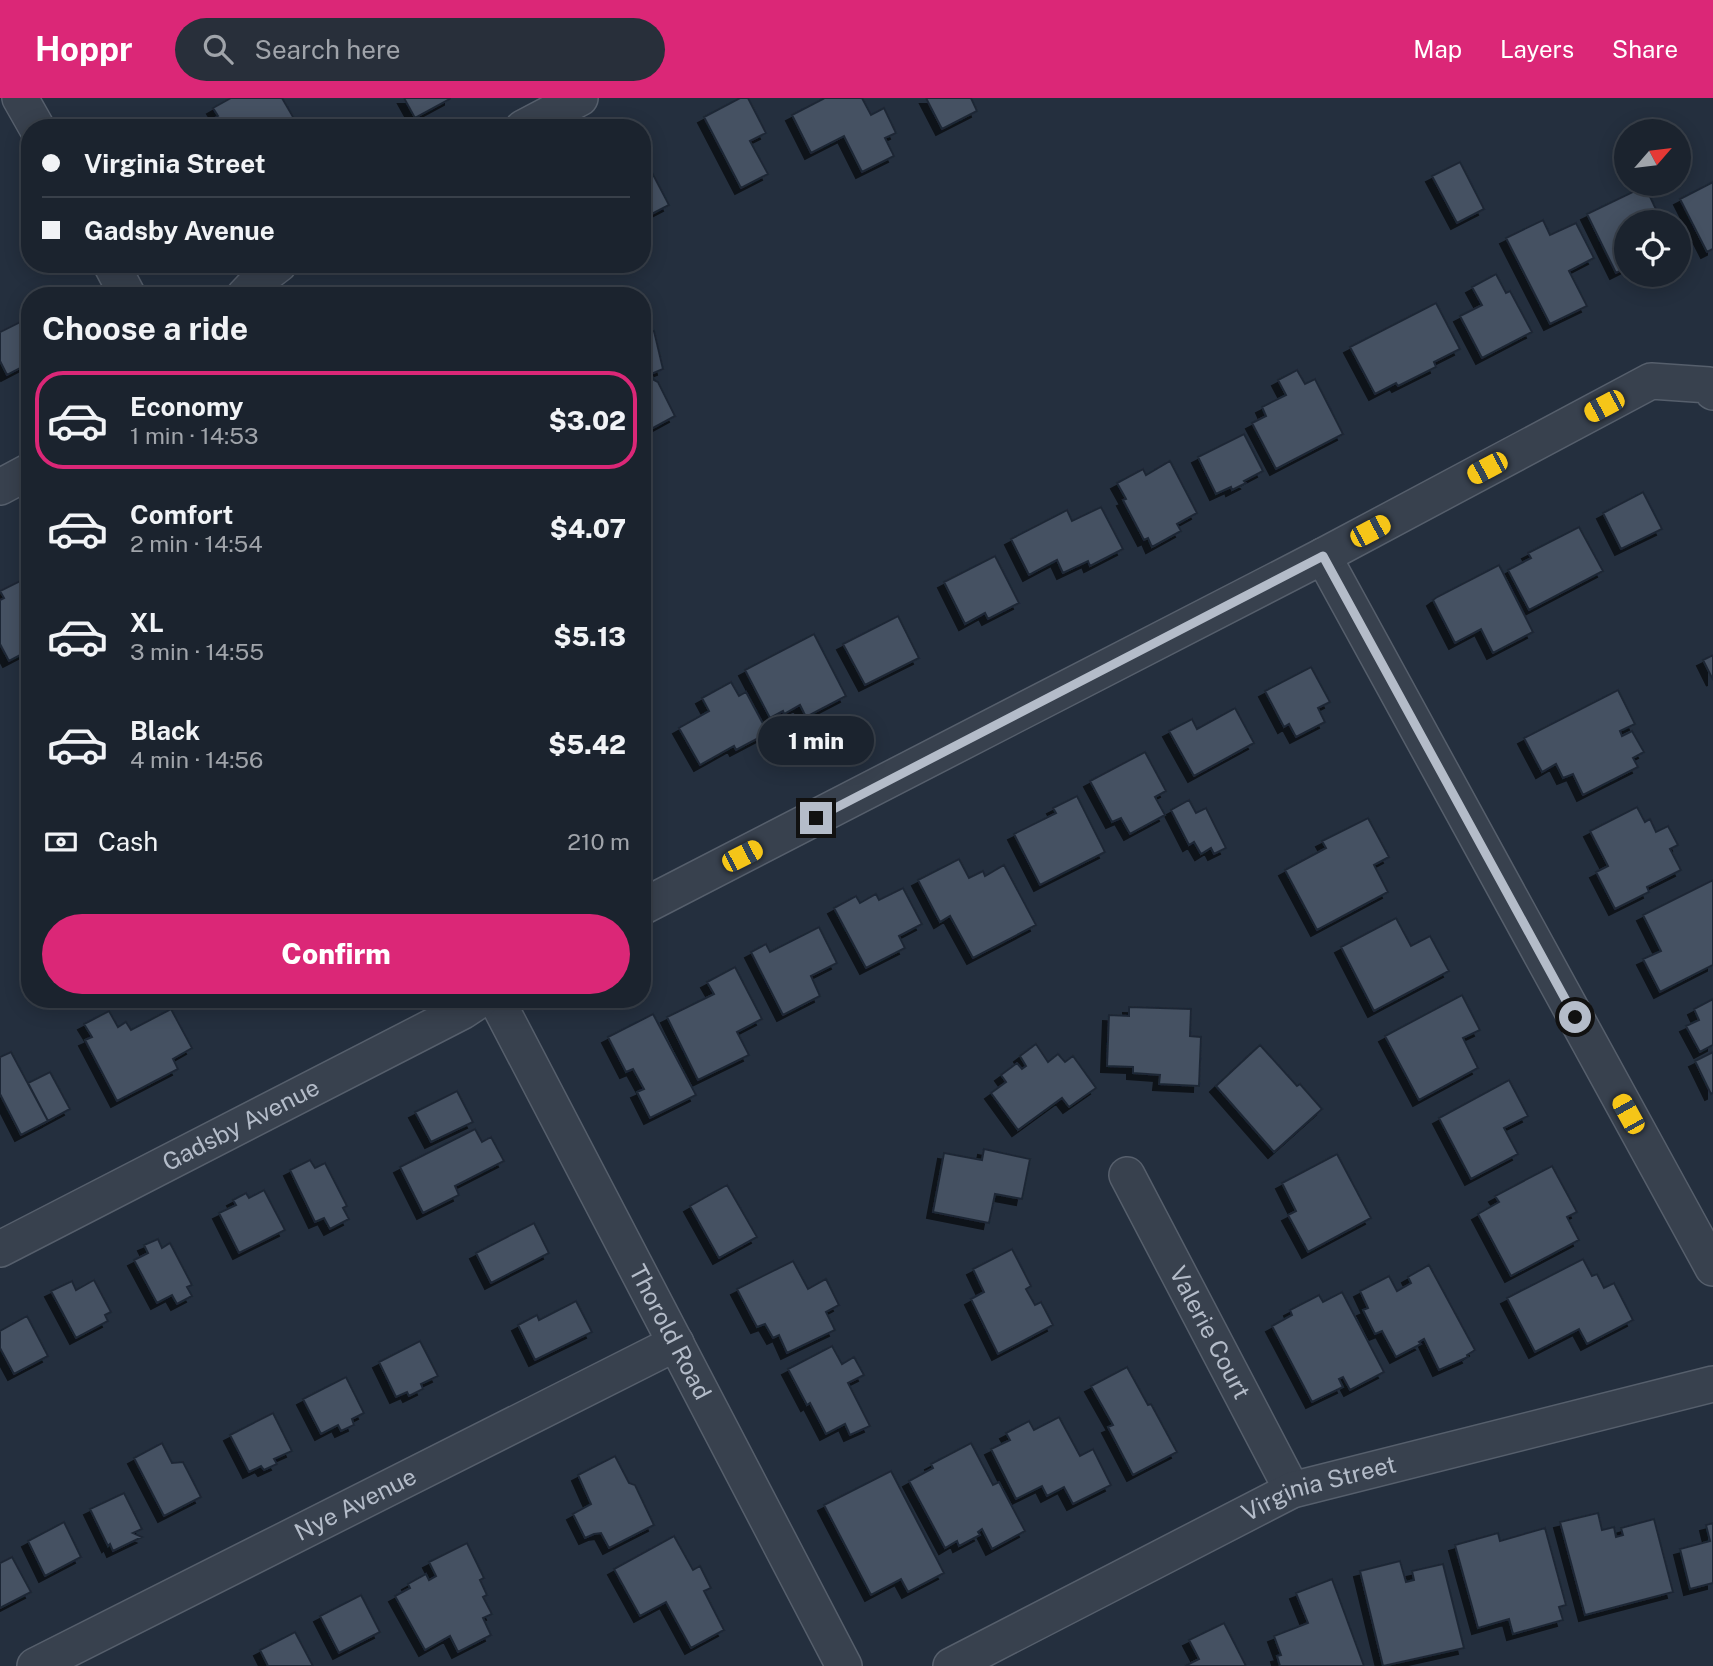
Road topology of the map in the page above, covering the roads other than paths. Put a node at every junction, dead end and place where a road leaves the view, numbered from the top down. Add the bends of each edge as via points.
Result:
1 (20, 98) edge
2 (580, 98) edge
3 (32, 119) edge
4 (540, 119) edge
5 (267, 273) edge
6 (253, 287) edge
7 (1713, 392) edge
8 (21, 476) edge
9 (0, 487) edge
10 (1323, 556) junction
11 (651, 903) edge
12 (468, 1008) edge
13 (501, 1008) edge
14 (1127, 1175) dead end
15 (0, 1249) edge
16 (1713, 1268) edge
17 (676, 1343) junction
18 (1713, 1384) edge
19 (1292, 1490) junction
20 (35, 1666) edge
21 (844, 1666) edge
22 (951, 1666) edge

1 - 3 street
2 - 4 street
5 - 6 street
7 - 10 street via 1709,385 1651,381
8 - 9 street
10 - 11 street
10 - 16 street
12 - 15 street, Gadsby Avenue
13 - 17 street, Thorold Road
14 - 19 street, Valerie Court
17 - 20 street, Nye Avenue
17 - 21 street, Thorold Road
18 - 19 street, Virginia Street
19 - 22 street, Virginia Street

